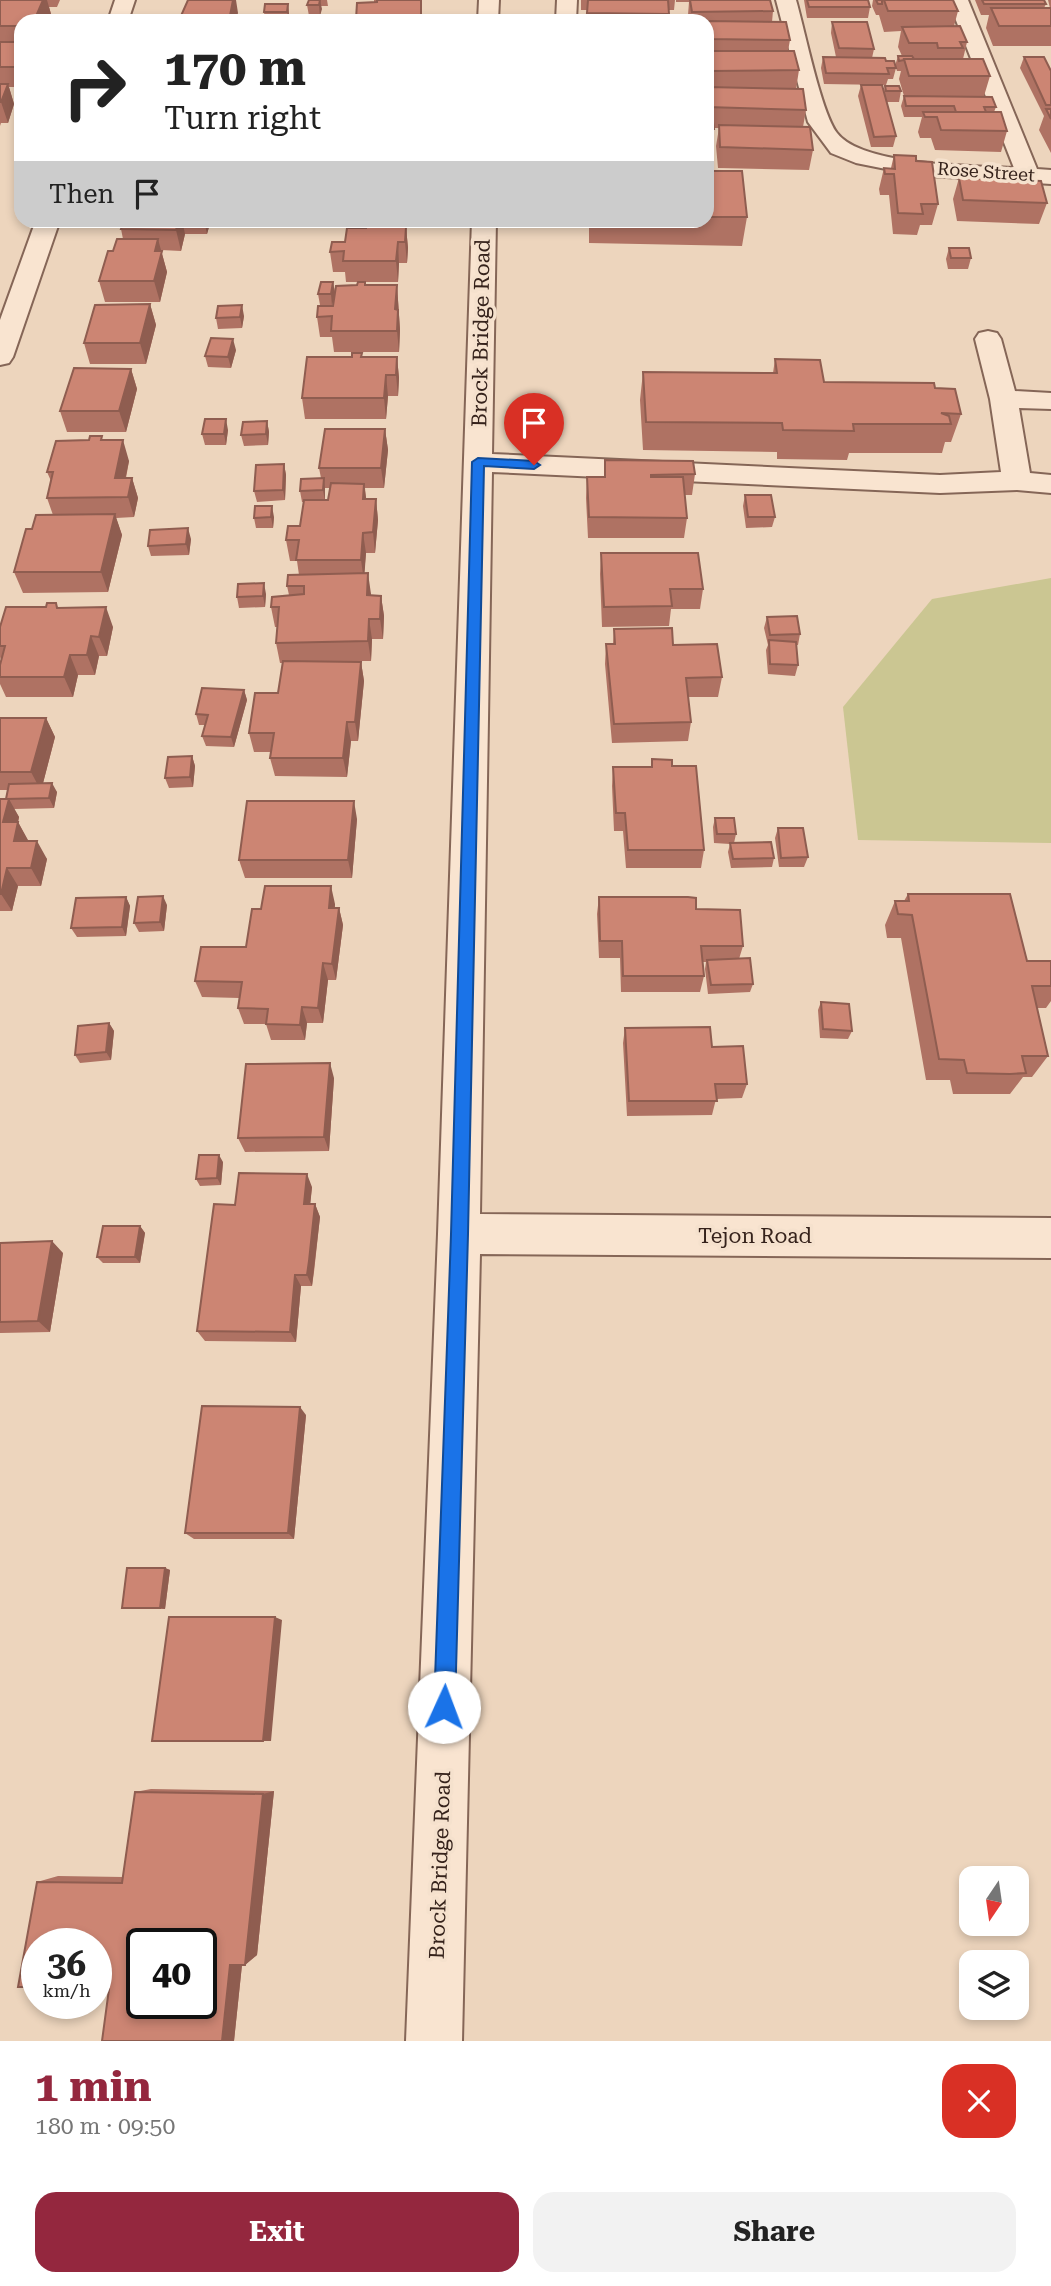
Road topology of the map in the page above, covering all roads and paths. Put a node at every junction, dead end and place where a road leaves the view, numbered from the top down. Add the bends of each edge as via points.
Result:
1 (786, 0) edge
2 (958, 0) edge
3 (1039, 176) edge
4 (45, 228) edge
5 (484, 228) edge
6 (988, 339) dead end
7 (0, 357) edge
8 (1004, 399) junction
9 (1051, 401) edge
10 (478, 462) junction
11 (1017, 481) junction
12 (1051, 484) edge
13 (459, 1234) junction
14 (1051, 1238) edge
15 (434, 2041) edge

1 - 3 street, Rose Street via 819,122 840,149 905,165
2 - 3 street
4 - 7 street
5 - 10 street, Brock Bridge Road
6 - 8 street
8 - 9 street
8 - 11 street
10 - 11 street via 940,484
10 - 13 street, Brock Bridge Road
11 - 12 street
13 - 14 street, Tejon Road
13 - 15 street, Brock Bridge Road

